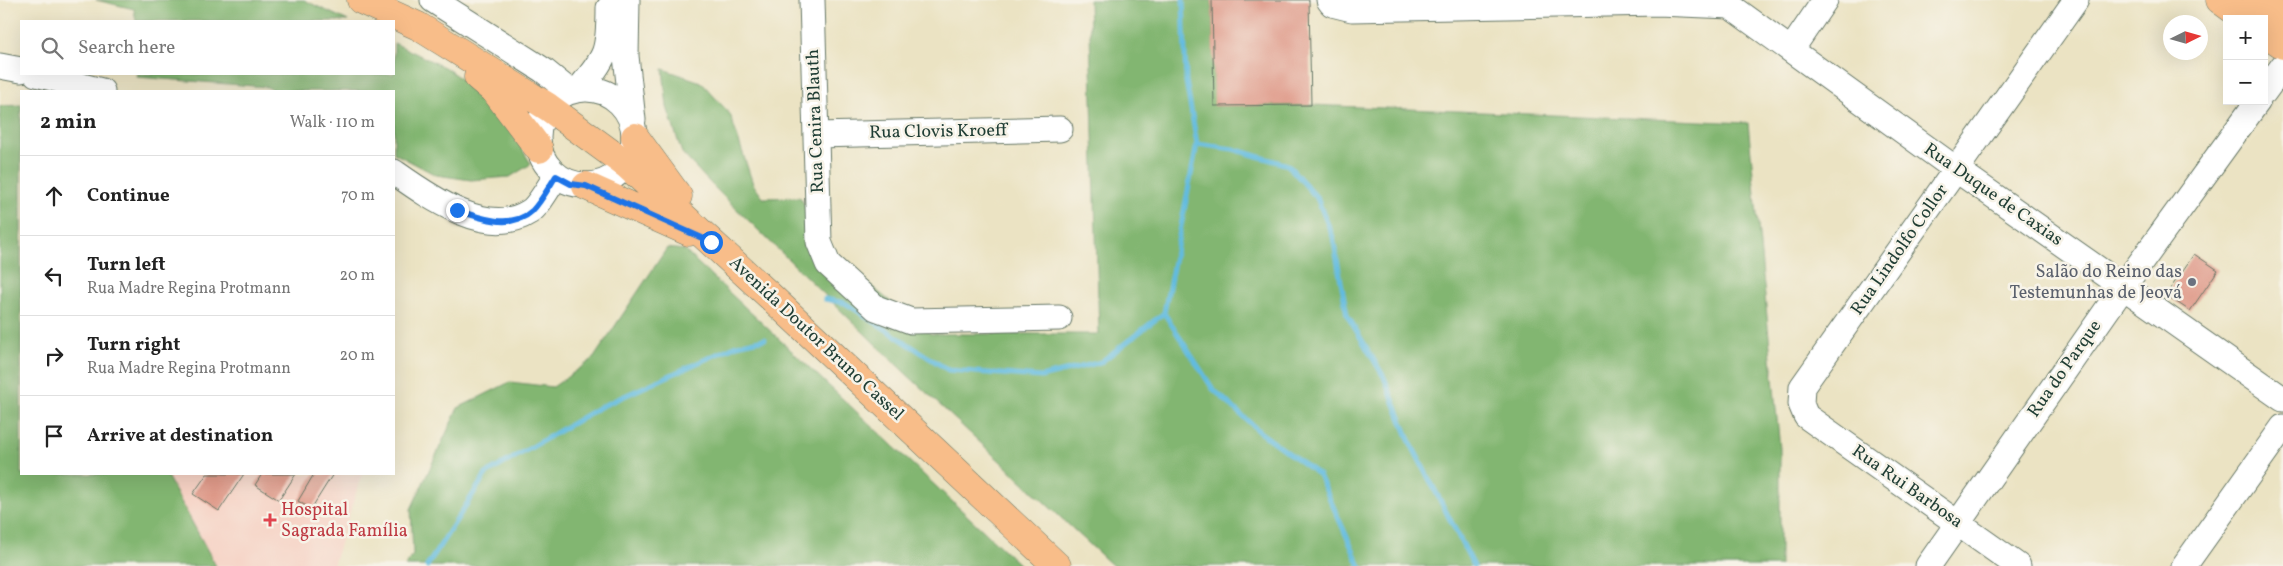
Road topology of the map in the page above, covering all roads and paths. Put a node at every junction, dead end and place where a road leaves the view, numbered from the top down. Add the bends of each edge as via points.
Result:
1 (361, 0) edge
2 (433, 0) edge
3 (610, 0) edge
4 (627, 0) edge
5 (812, 0) edge
6 (1825, 0) edge
7 (2076, 0) edge
8 (2220, 0) edge
9 (2257, 0) edge
10 (1331, 2) edge
11 (1658, 2) edge
12 (1448, 4) edge
13 (2241, 15) edge
14 (2283, 19) edge
15 (418, 26) junction
16 (2268, 35) edge
17 (2283, 45) edge
18 (1791, 50) junction
19 (0, 66) edge
20 (2283, 66) edge
21 (20, 70) edge
22 (40, 75) edge
23 (2268, 87) edge
24 (98, 90) edge
25 (566, 96) junction
26 (2255, 105) edge
27 (1060, 129) dead end
28 (634, 130) junction
29 (817, 135) junction
30 (539, 149) junction
31 (627, 165) junction
32 (1957, 170) junction
33 (395, 173) edge
34 (556, 176) junction
35 (586, 186) junction
36 (711, 242) junction
37 (2123, 287) junction
38 (1059, 318) dead end
39 (2283, 399) edge
40 (1801, 404) joint
41 (2283, 427) edge
42 (1958, 523) junction
43 (1057, 566) edge
44 (1928, 566) edge
45 (2018, 566) edge
46 (2184, 566) edge

1 - 15 main road, Avenida Doutor Bruno Cassel
2 - 25 street via 543,70
3 - 25 street via 608,48 599,65
4 - 28 street via 626,56
5 - 29 street, Rua Cenira Blauth
6 - 18 street
7 - 32 street, Rua Lindolfo Collor
8 - 13 main road
9 - 14 main road
10 - 12 street via 1352,9
11 - 12 street
11 - 18 street, Rua Duque de Caxias via 1730,6
15 - 25 main road, Avenida Doutor Bruno Cassel
15 - 30 main road via 496,92
16 - 17 main road
18 - 32 street, Rua Duque de Caxias
19 - 21 street
20 - 23 street
22 - 24 street
25 - 28 street via 602,91 622,103
25 - 30 street via 542,118 538,133
25 - 31 main road, Avenida Doutor Bruno Cassel
26 - 37 street, Rua do Parque
27 - 29 street, Rua Clovis Kroeff
28 - 31 street via 633,151
28 - 36 main road
29 - 38 street, Rua Cenira Blauth via 819,242 828,264 876,308 911,321
30 - 34 street via 545,164
31 - 35 street via 603,184
31 - 36 main road, Avenida Doutor Bruno Cassel
32 - 37 street, Rua Duque de Caxias
32 - 40 street, Rua Lindolfo Collor via 1802,387
33 - 34 street via 457,210 486,220 515,219 531,212
34 - 35 street via 571,184
35 - 36 main road
36 - 43 main road, Avenida Doutor Bruno Cassel
37 - 39 street, Rua Duque de Caxias
37 - 42 street, Rua do Parque
40 - 42 street, Rua Rui Barbosa via 1806,416
41 - 46 street
42 - 44 street, Rua do Parque
42 - 45 street, Rua Rui Barbosa

